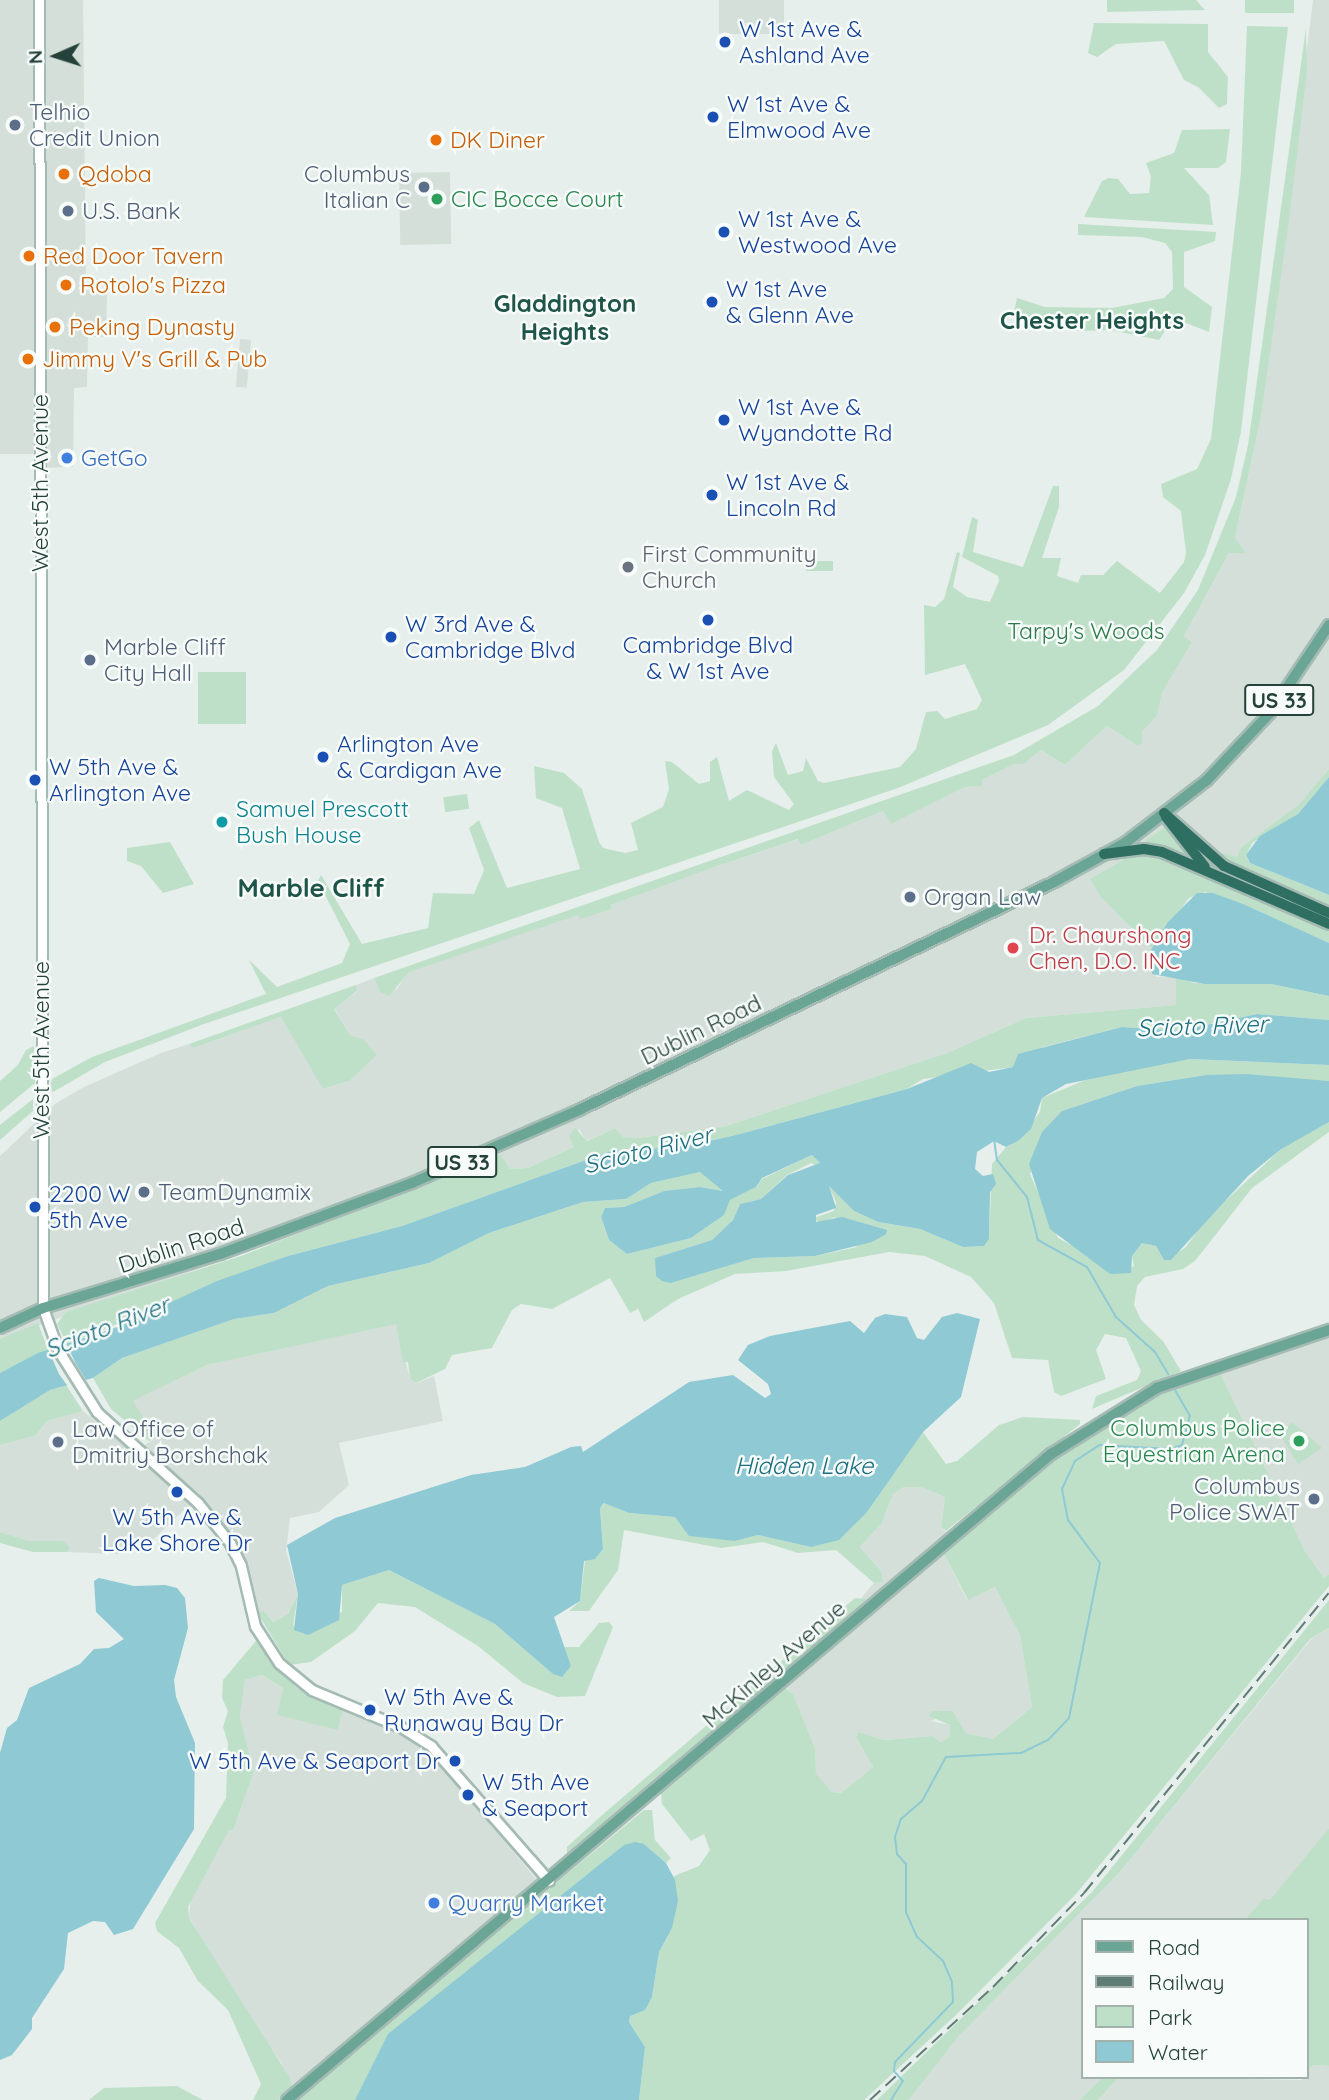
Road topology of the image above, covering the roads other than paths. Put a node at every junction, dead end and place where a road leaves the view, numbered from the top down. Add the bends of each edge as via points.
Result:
1 (39, 0) edge
2 (1329, 625) edge
3 (1164, 813) junction
4 (1104, 855) junction
5 (1215, 876) junction
6 (1329, 913) edge
7 (1329, 924) edge
8 (43, 1308) junction
9 (0, 1328) edge
10 (1329, 1330) edge
11 (549, 1881) junction
12 (287, 2100) edge

1 - 8 main road, West 5th Avenue
2 - 3 main road, Dublin Road / US 33 via 1255,730 1206,780
3 - 4 main road, Dublin Road / US 33
3 - 5 highway via 1195,858
3 - 6 highway via 1224,866
4 - 5 highway via 1152,850
4 - 8 main road, Dublin Road / US 33 via 466,1161 289,1231
5 - 7 highway
8 - 9 main road, Dublin Road / US 33
8 - 11 main road, West 5th Avenue via 92,1405 216,1522 237,1556 255,1626 287,1671 320,1694 401,1727 431,1746
10 - 11 main road, McKinley Avenue via 1157,1388 1066,1443
11 - 12 main road, McKinley Avenue

